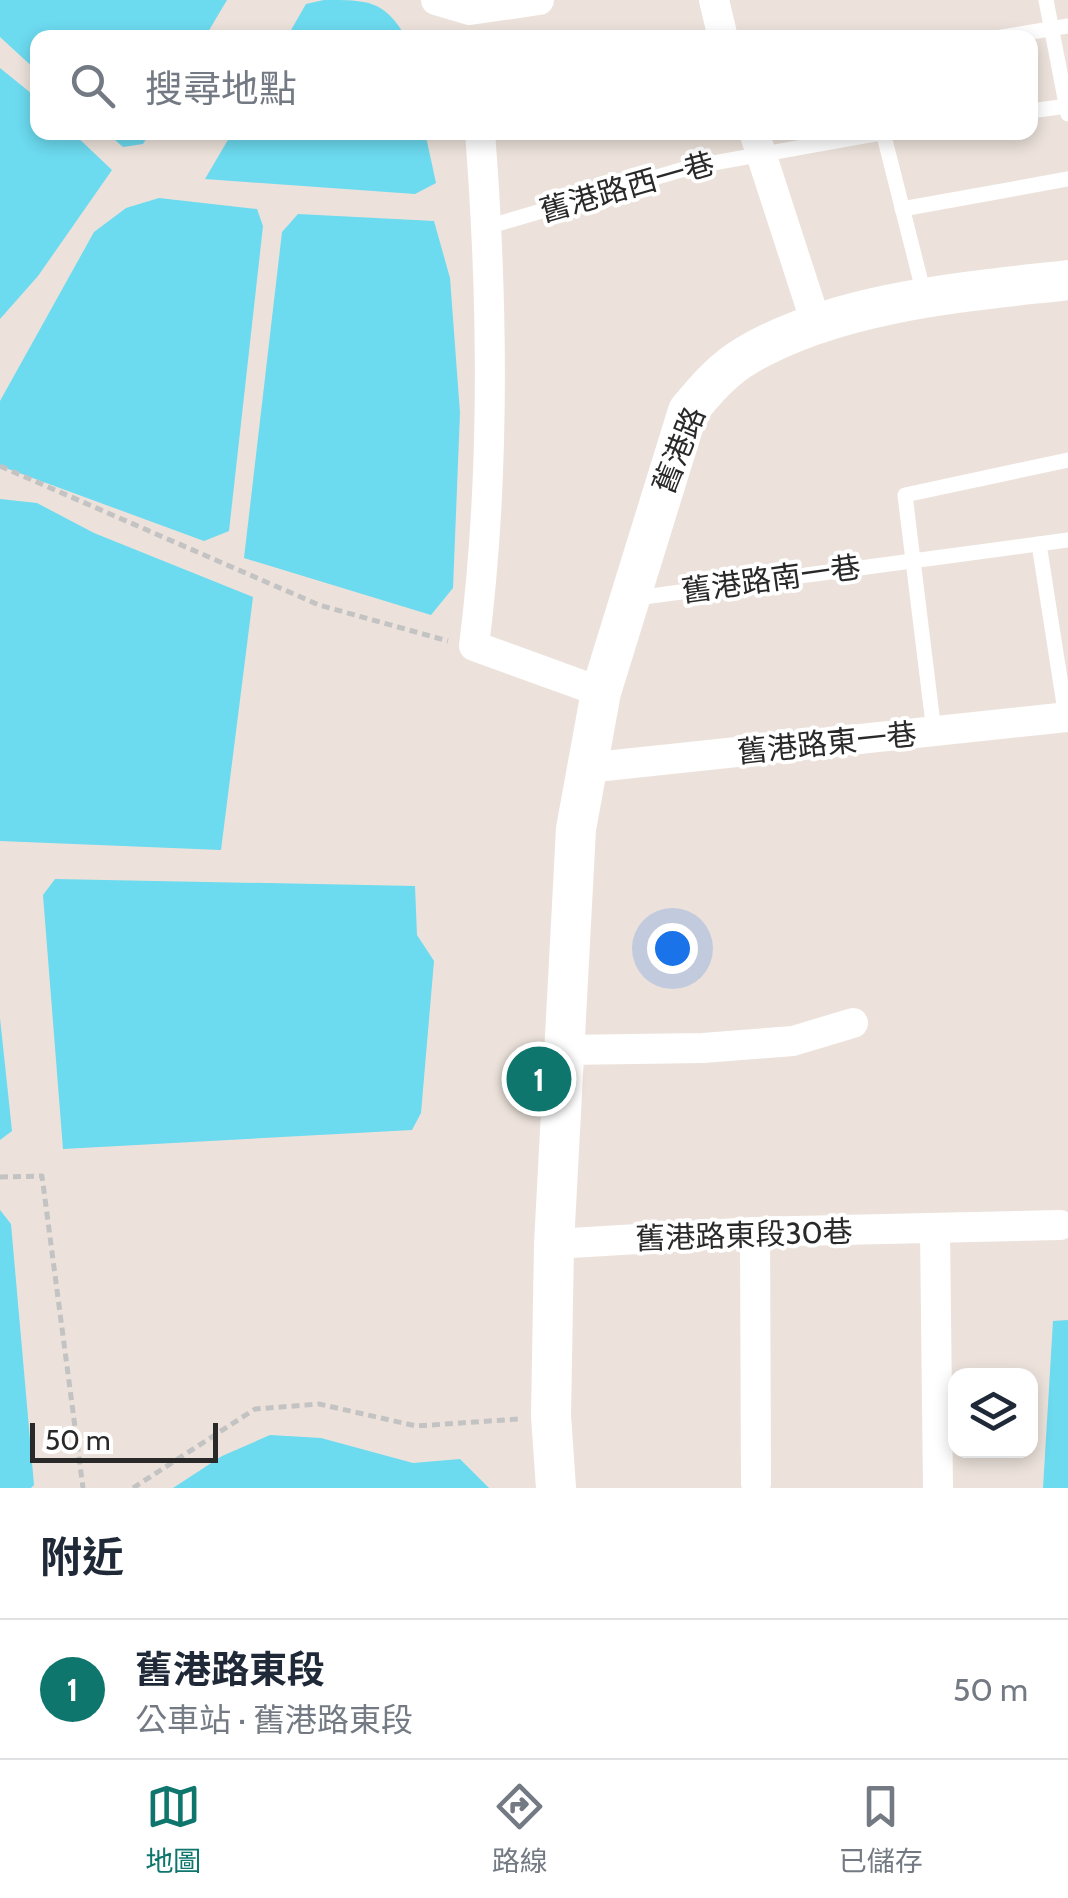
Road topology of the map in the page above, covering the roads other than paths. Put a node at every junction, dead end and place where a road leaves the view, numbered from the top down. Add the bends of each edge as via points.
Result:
1 (436, 0) edge
2 (539, 0) edge
3 (714, 0) edge
4 (1046, 0) edge
5 (472, 24) edge
6 (1061, 27) edge
7 (722, 30) edge
8 (1067, 109) edge
9 (1038, 111) edge
10 (481, 140) edge
11 (786, 140) edge
12 (886, 140) edge
13 (758, 142) edge
14 (1068, 180) edge
15 (902, 209) junction
16 (487, 227) junction
17 (1068, 280) edge
18 (926, 301) junction
19 (816, 323) junction
20 (1068, 460) edge
21 (1068, 540) edge
22 (1039, 544) junction
23 (913, 560) junction
24 (629, 599) junction
25 (601, 692) junction
26 (1067, 717) edge
27 (934, 732) junction
28 (586, 768) junction
29 (853, 1023) dead end
30 (564, 1050) junction
31 (1060, 1224) dead end
32 (935, 1230) junction
33 (755, 1232) junction
34 (554, 1244) junction
35 (756, 1483) dead end
36 (556, 1488) edge
37 (938, 1488) edge

1 - 5 street
2 - 5 street
3 - 7 street
4 - 6 lane
6 - 8 lane
8 - 9 lane
10 - 16 street
11 - 13 lane, 舊港路西一巷
12 - 15 lane
13 - 16 lane, 舊港路西一巷
13 - 19 street
14 - 15 lane
15 - 18 lane
16 - 25 street via 485,560 474,646
17 - 18 street, 舊港路
18 - 19 street, 舊港路
19 - 24 street, 舊港路 via 748,354 713,380 688,412
20 - 23 lane via 905,495
21 - 22 lane
22 - 23 lane
22 - 26 lane
23 - 24 lane, 舊港路南一巷
23 - 27 lane
24 - 25 street, 舊港路
25 - 28 street, 舊港路
26 - 27 street, 舊港路東一巷
27 - 28 street, 舊港路東一巷
28 - 30 street, 舊港路 via 569,902
29 - 30 street via 792,1041
30 - 34 street, 舊港路
31 - 32 street, 舊港路東段30巷
32 - 33 street, 舊港路東段30巷
32 - 37 street
33 - 34 street, 舊港路東段30巷
33 - 35 street
34 - 36 street, 舊港路 via 550,1416

